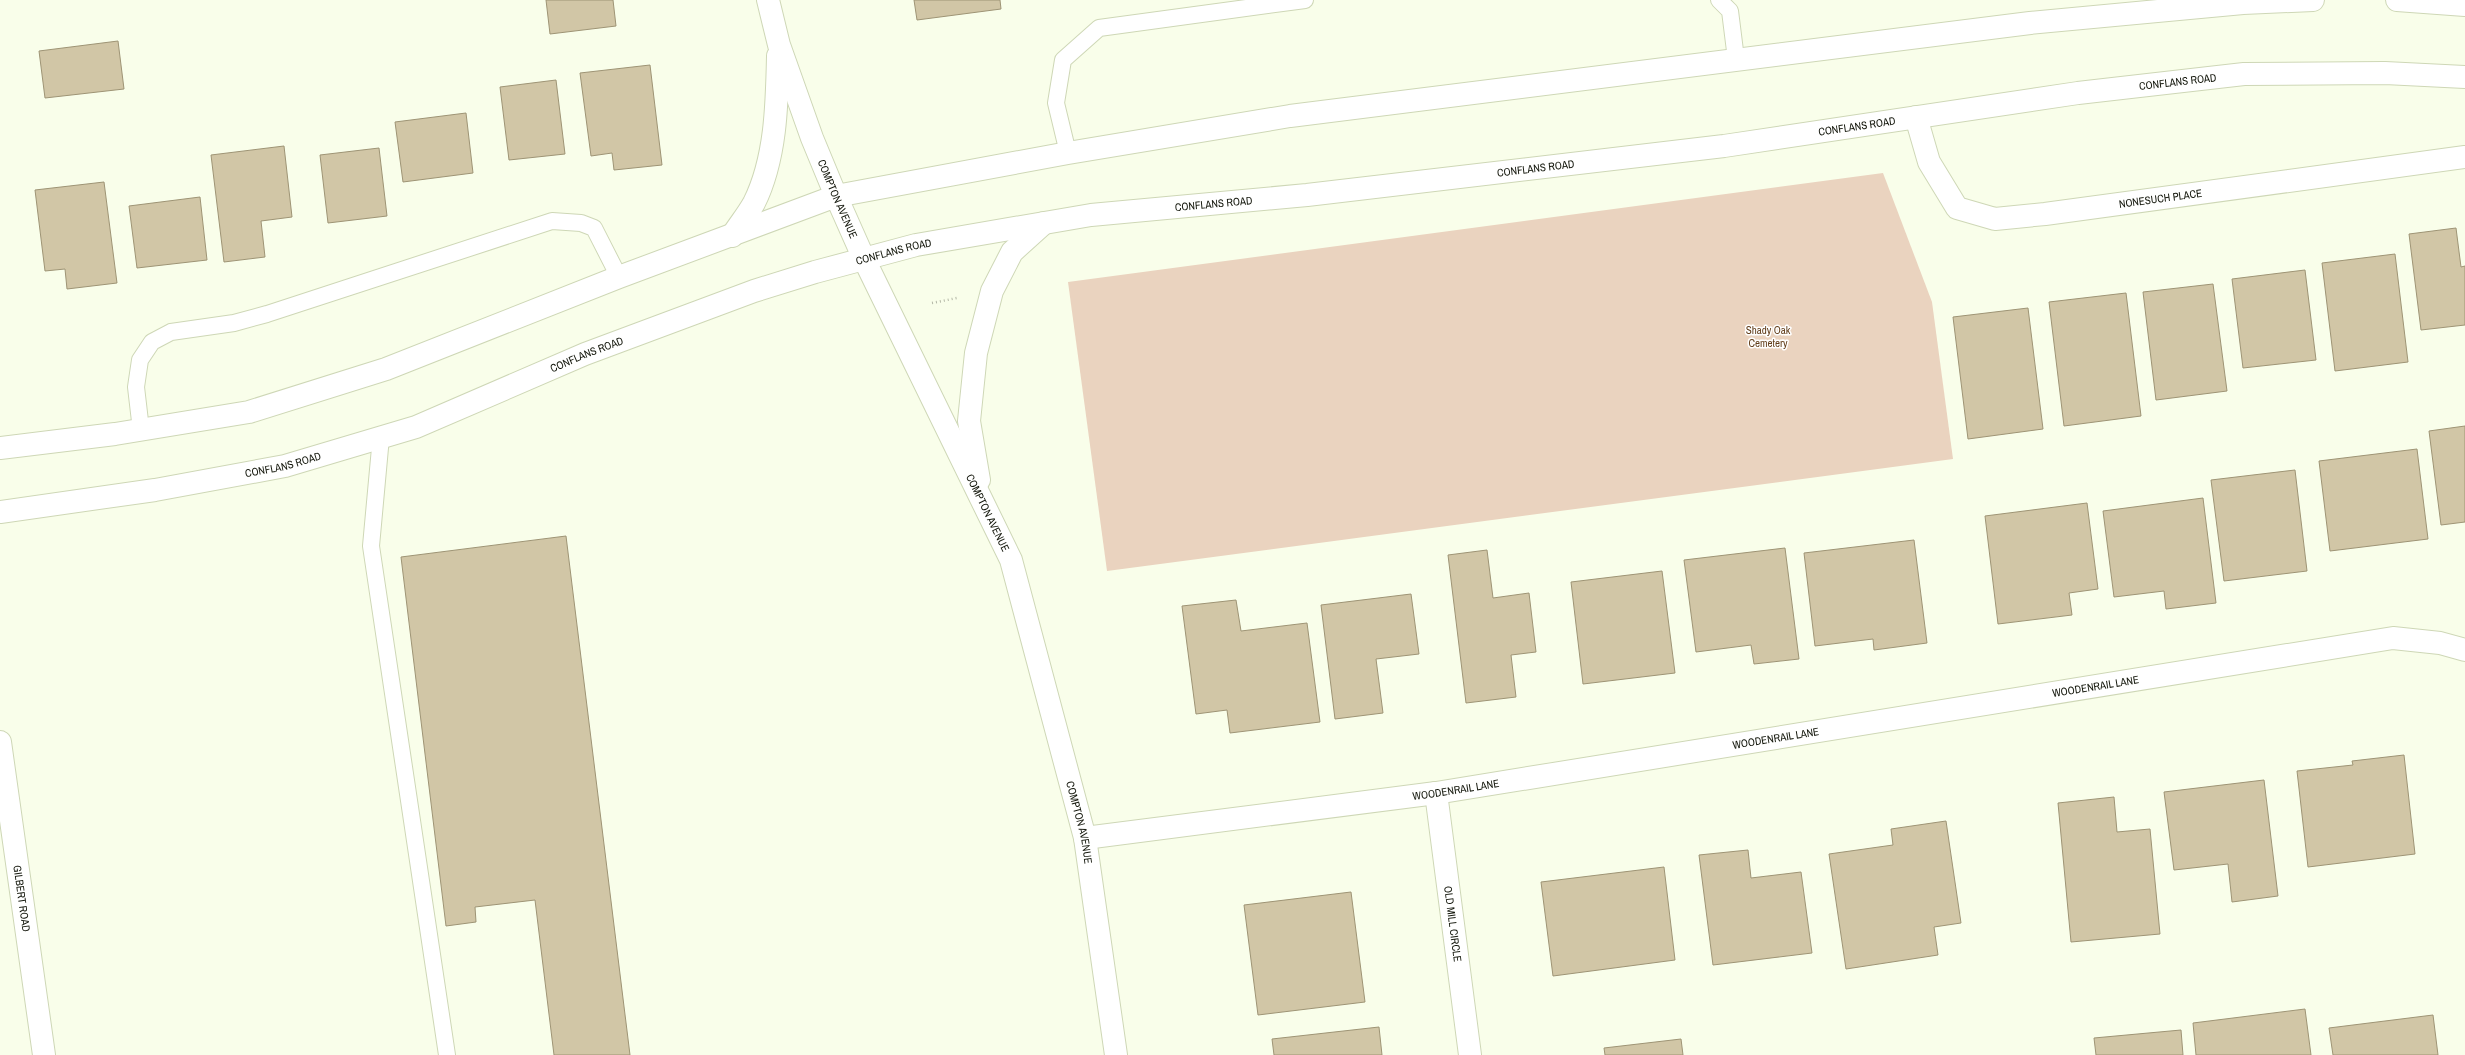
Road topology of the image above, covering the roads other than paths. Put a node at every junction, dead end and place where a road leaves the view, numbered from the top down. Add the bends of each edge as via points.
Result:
1 (768, 0) edge
2 (1305, 0) edge
3 (1719, 0) edge
4 (2313, 0) edge
5 (2397, 0) edge
6 (2465, 5) edge
7 (779, 45) junction
8 (1736, 59) junction
9 (2465, 77) edge
10 (1916, 117) junction
11 (1068, 153) junction
12 (2465, 157) edge
13 (836, 196) junction
14 (1044, 223) junction
15 (732, 236) junction
16 (864, 259) junction
17 (619, 277) junction
18 (141, 430) junction
19 (382, 437) junction
20 (0, 448) edge
21 (983, 503) junction
22 (0, 512) edge
23 (2465, 650) edge
24 (0, 742) edge
25 (1436, 793) junction
26 (1085, 838) junction
27 (44, 1055) edge
28 (447, 1055) edge
29 (1116, 1055) edge
30 (1470, 1055) edge

1 - 7 main road, COMPTON AVENUE
2 - 11 lane via 1099,28 1063,60 1056,103
3 - 8 lane via 1730,11
4 - 8 main road via 2244,3 2030,23
5 - 6 main road
7 - 13 main road, COMPTON AVENUE
7 - 15 main road via 776,107 767,168 754,203
8 - 11 main road via 1290,116
9 - 10 main road, CONFLANS ROAD via 2385,73 2244,74 2078,93
10 - 12 main road, NONESUCH PLACE via 1929,162 1957,208 1995,219
10 - 14 main road, CONFLANS ROAD via 1716,147 1307,195 1091,215
11 - 13 main road
13 - 15 main road
13 - 16 main road, COMPTON AVENUE
14 - 16 main road, CONFLANS ROAD via 916,245
14 - 21 main road via 1012,252 992,291 976,353 970,421
15 - 17 main road
16 - 19 main road, CONFLANS ROAD via 754,291 585,354 416,426
16 - 21 main road, COMPTON AVENUE
17 - 18 main road via 386,369 250,412
17 - 18 lane via 594,228 581,223 552,221 267,314 234,323 171,332 152,342 140,360 136,387
18 - 20 main road
19 - 22 main road, CONFLANS ROAD via 285,466 155,490
19 - 28 lane via 371,546
21 - 26 main road, COMPTON AVENUE via 1011,560
23 - 25 main road, WOODENRAIL LANE via 2440,643 2393,638
24 - 27 main road, GILBERT ROAD
25 - 26 main road, WOODENRAIL LANE
25 - 30 main road, OLD MILL CIRCLE
26 - 29 main road, COMPTON AVENUE

